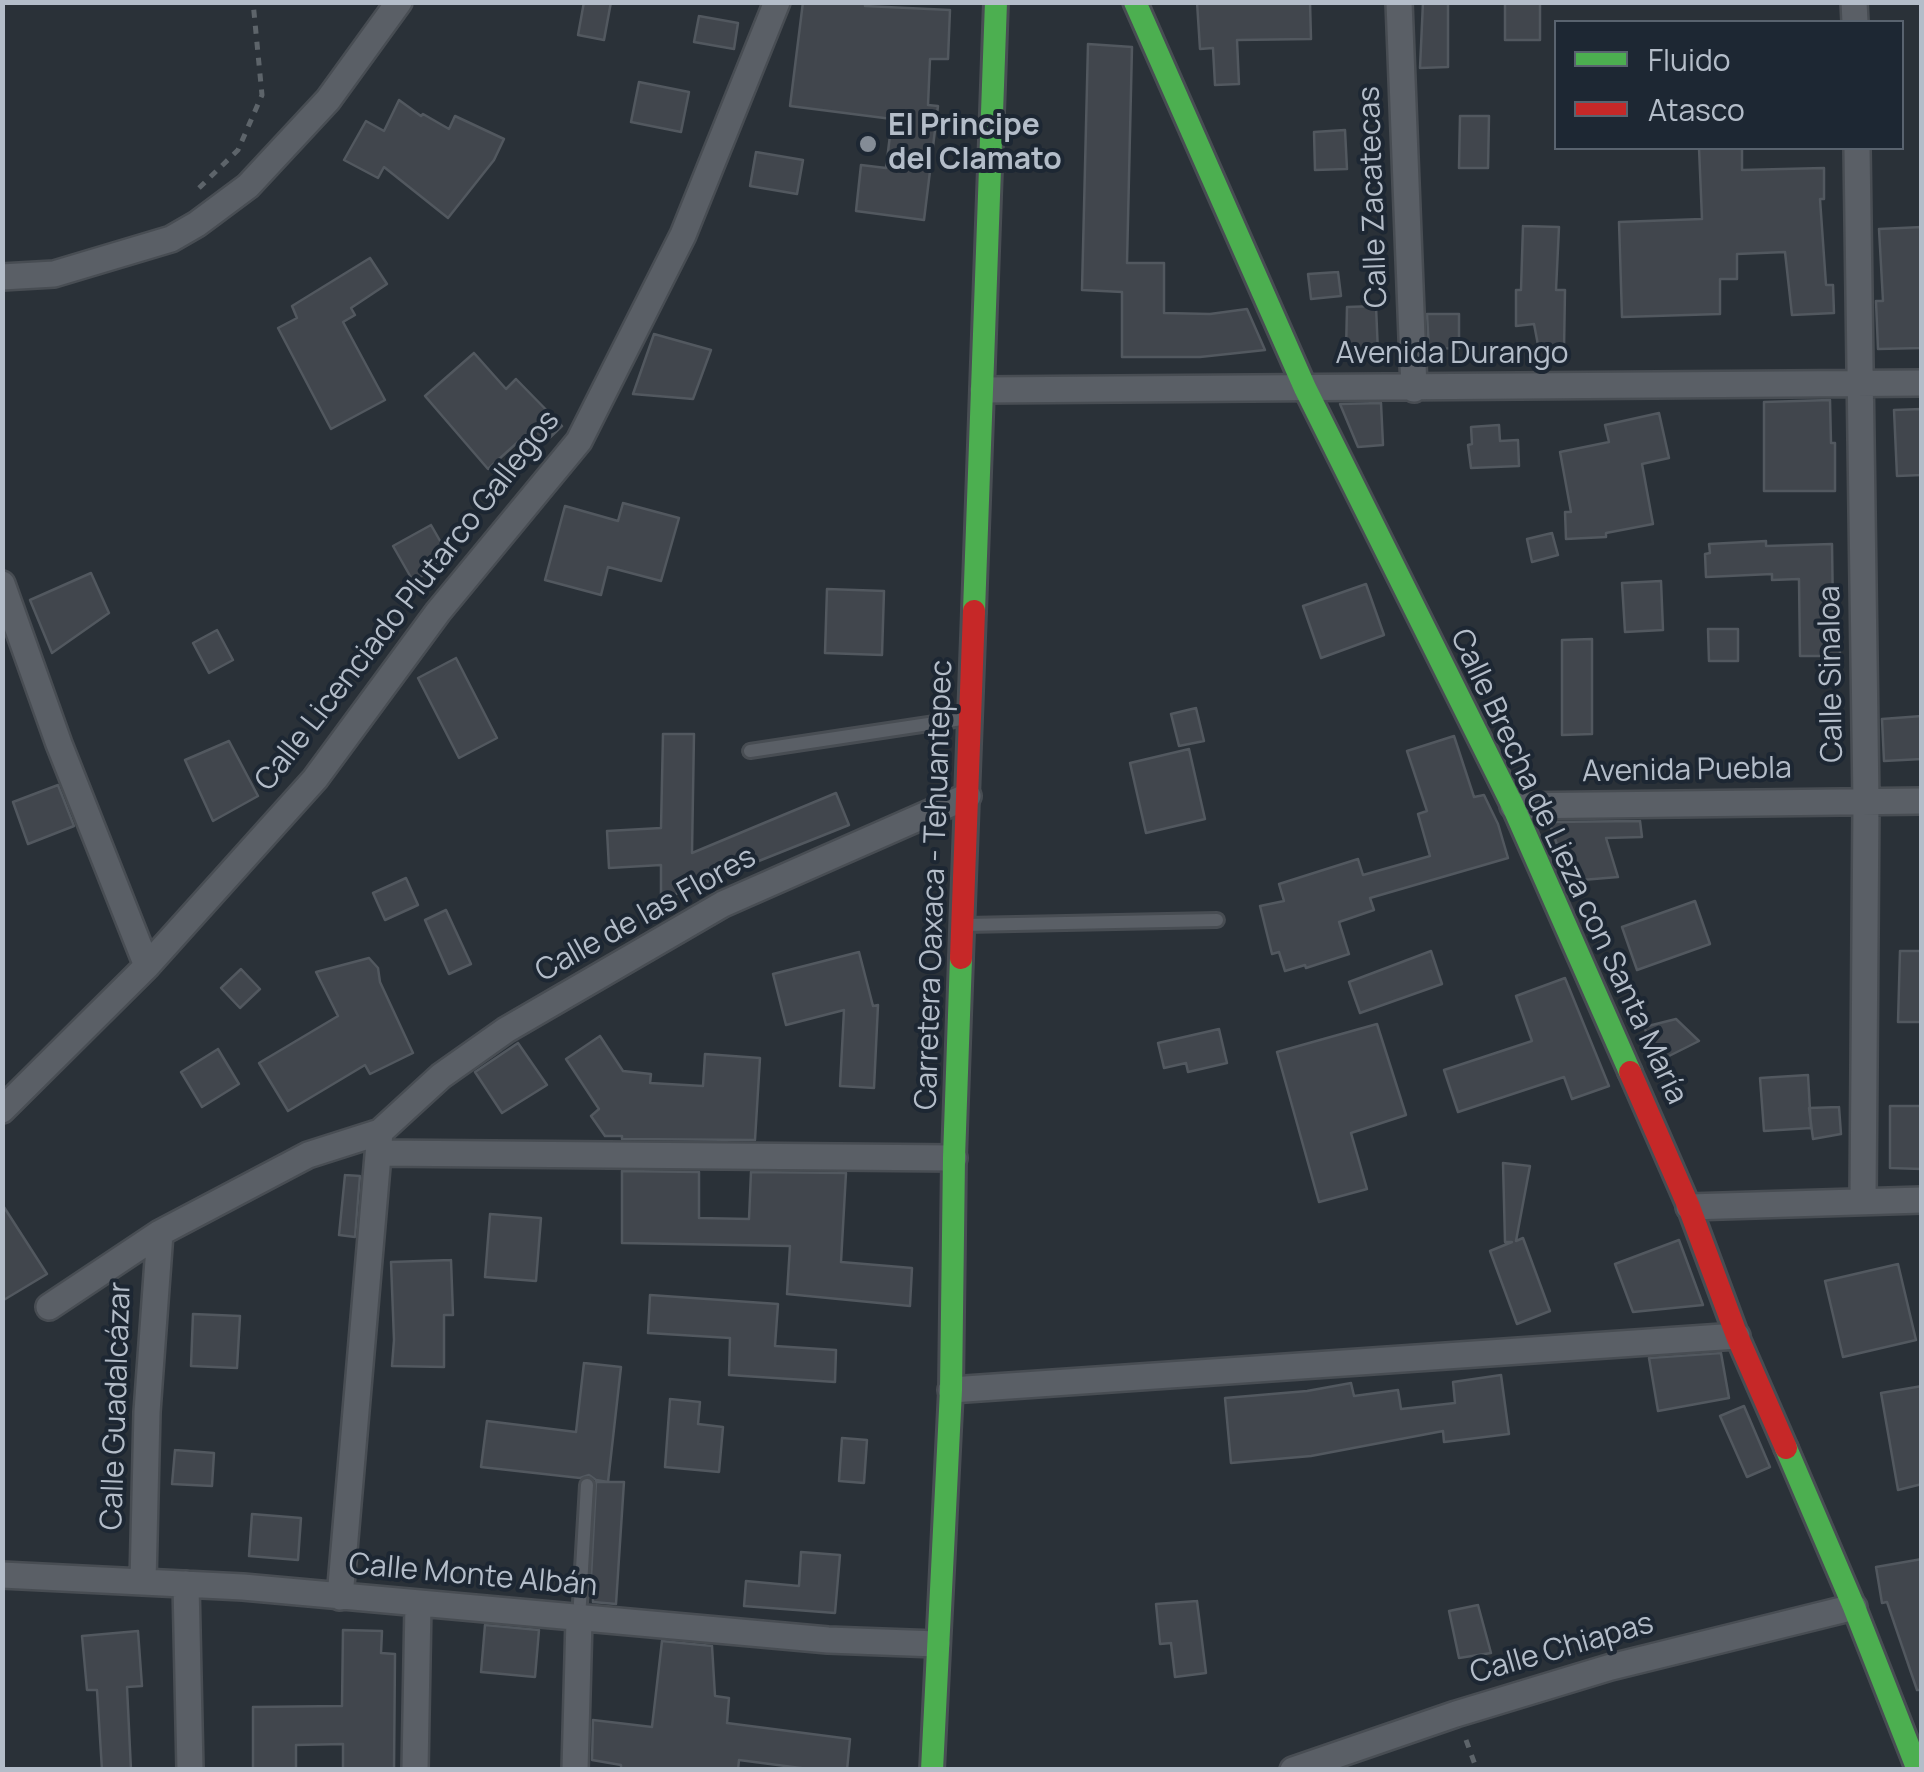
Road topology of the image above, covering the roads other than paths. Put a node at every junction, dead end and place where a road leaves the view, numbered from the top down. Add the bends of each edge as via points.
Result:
1 (399, 2) edge
2 (777, 2) edge
3 (996, 2) edge
4 (1136, 2) edge
5 (1399, 2) edge
6 (1857, 150) edge
7 (2, 278) edge
8 (1922, 383) edge
9 (1861, 384) junction
10 (1305, 388) junction
11 (1414, 389) junction
12 (984, 390) junction
13 (2, 584) edge
14 (971, 718) junction
15 (750, 751) dead end
16 (968, 796) junction
17 (1922, 800) edge
18 (1866, 802) junction
19 (1512, 806) junction
20 (1217, 920) dead end
21 (963, 925) junction
22 (147, 966) junction
23 (2, 1110) edge
24 (380, 1142) junction
25 (954, 1158) junction
26 (1863, 1200) junction
27 (1922, 1200) edge
28 (1690, 1207) junction
29 (160, 1233) junction
30 (50, 1307) dead end
31 (1736, 1336) junction
32 (951, 1390) junction
33 (586, 1485) dead end
34 (2, 1575) edge
35 (142, 1582) junction
36 (186, 1584) junction
37 (340, 1596) junction
38 (418, 1604) junction
39 (1854, 1608) junction
40 (579, 1619) junction
41 (937, 1644) junction
42 (190, 1770) edge
43 (414, 1770) edge
44 (576, 1770) edge
45 (932, 1770) edge
46 (1293, 1770) edge
47 (1918, 1770) edge

1 - 7 street via 328,100 248,186 198,224 171,239 54,274
2 - 22 street, Calle Licenciado Plutarco Gallegos via 683,235 579,441 438,612 315,778
3 - 12 street, Carretera Oaxaca - Tehuantepec
4 - 10 street, Calle Brecha de Lieza con Santa María
5 - 11 street, Calle Zacatecas
6 - 9 street, Calle Sinaloa
8 - 9 street, Avenida Durango
9 - 11 street, Avenida Durango
9 - 18 street, Calle Sinaloa
10 - 11 street, Avenida Durango
10 - 12 street, Avenida Durango
10 - 19 street, Calle Brecha de Lieza con Santa María
12 - 14 street, Carretera Oaxaca - Tehuantepec
13 - 22 street
14 - 15 lane
14 - 16 street, Carretera Oaxaca - Tehuantepec
16 - 21 street, Carretera Oaxaca - Tehuantepec
16 - 24 street, Calle de las Flores via 706,914 506,1030 441,1076
17 - 18 street, Avenida Puebla
18 - 19 street, Avenida Puebla
18 - 26 street, Calle Sinaloa
19 - 28 street, Calle Brecha de Lieza con Santa María
20 - 21 lane
21 - 25 street, Carretera Oaxaca - Tehuantepec
22 - 23 street, Calle Licenciado Plutarco Gallegos
24 - 25 street, Calle de las Flores
24 - 29 street, Calle de las Flores via 308,1155
24 - 37 street
25 - 32 street, Carretera Oaxaca - Tehuantepec
26 - 27 street
26 - 28 street
28 - 31 street, Calle Brecha de Lieza con Santa María
29 - 30 street, Calle de las Flores
29 - 35 street, Calle Guadalcázar
31 - 32 street
31 - 39 street, Calle Brecha de Lieza con Santa María
32 - 41 street, Carretera Oaxaca - Tehuantepec
33 - 40 lane
34 - 35 street, Calle Monte Albán
35 - 36 street, Calle Monte Albán
36 - 37 street, Calle Monte Albán
36 - 42 street
37 - 38 street, Calle Monte Albán
38 - 40 street, Calle Monte Albán
38 - 43 street
39 - 46 street, Calle Chiapas via 1610,1667
39 - 47 street, Calle Brecha de Lieza con Santa María
40 - 41 street, Calle Monte Albán
40 - 44 street
41 - 45 street, Carretera Oaxaca - Tehuantepec

